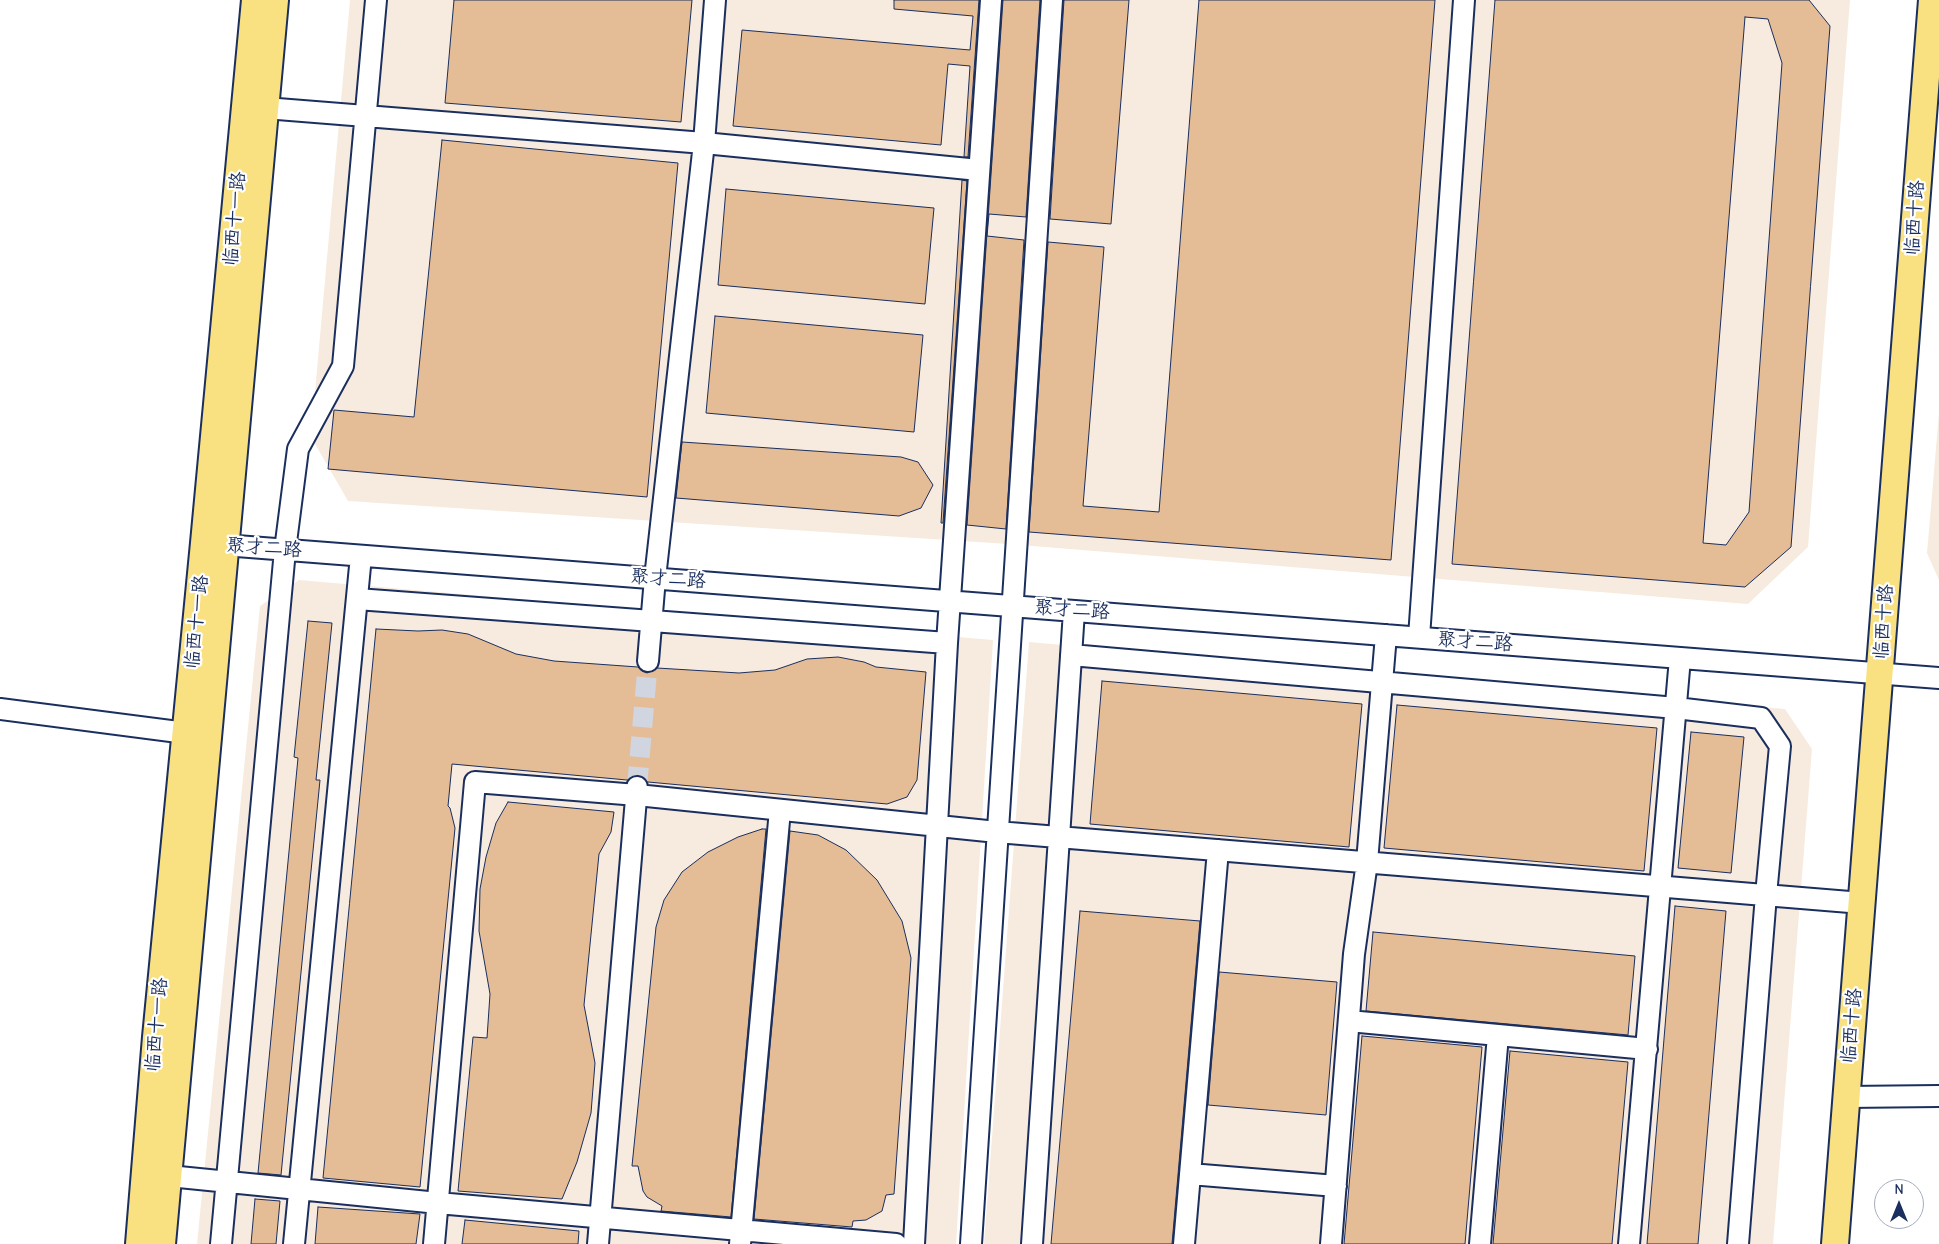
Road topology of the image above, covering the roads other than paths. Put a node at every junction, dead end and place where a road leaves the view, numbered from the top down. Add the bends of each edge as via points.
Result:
1 (255, 0) edge
2 (275, 0) edge
3 (376, 0) edge
4 (715, 0) edge
5 (991, 0) edge
6 (1052, 0) edge
7 (1464, 0) edge
8 (1932, 0) edge
9 (265, 108) junction
10 (366, 116) junction
11 (704, 143) junction
12 (979, 170) junction
13 (215, 544) junction
14 (285, 550) junction
15 (361, 556) junction
16 (655, 578) junction
17 (357, 599) junction
18 (950, 601) junction
19 (1012, 606) junction
20 (1074, 611) junction
21 (652, 620) junction
22 (1386, 635) junction
23 (1418, 637) junction
24 (947, 643) junction
25 (1071, 655) junction
26 (1680, 658) junction
27 (648, 662) tunnel mouth
28 (1880, 673) junction
29 (1939, 678) edge
30 (1382, 683) junction
31 (1676, 708) junction
32 (0, 709) edge
33 (186, 733) junction
34 (637, 791) junction
35 (780, 810) junction
36 (936, 826) junction
37 (997, 832) junction
38 (1058, 837) junction
39 (1218, 850) junction
40 (1367, 862) junction
41 (1661, 886) junction
42 (1766, 895) junction
43 (1862, 903) junction
44 (1349, 1021) junction
45 (1498, 1035) junction
46 (1647, 1049) junction
47 (1939, 1096) edge
48 (1846, 1097) junction
49 (1190, 1174) junction
50 (169, 1176) junction
51 (226, 1182) junction
52 (1336, 1186) junction
53 (299, 1189) junction
54 (438, 1203) junction
55 (601, 1217) junction
56 (740, 1237) edge
57 (139, 1244) edge
58 (162, 1244) edge
59 (221, 1244) edge
60 (294, 1244) edge
61 (434, 1244) edge
62 (598, 1244) edge
63 (896, 1244) edge
64 (914, 1244) edge
65 (971, 1244) edge
66 (1032, 1244) edge
67 (1184, 1244) edge
68 (1331, 1244) edge
69 (1480, 1244) edge
70 (1629, 1244) edge
71 (1738, 1244) edge
72 (1835, 1244) edge

1 - 13 main road, 临西十一路
2 - 9 main road, 临西十一路
3 - 10 street
4 - 11 street
5 - 12 street
6 - 19 street
7 - 23 street
8 - 28 main road, 临西十路
9 - 10 street
9 - 13 main road, 临西十一路
10 - 11 street
10 - 14 street via 343,366 298,449
11 - 12 street
11 - 16 street
12 - 18 street
13 - 14 street, 聚才二路
13 - 33 main road, 临西十一路
13 - 50 main road, 临西十一路
14 - 15 street, 聚才二路
14 - 51 street
15 - 16 street, 聚才二路
15 - 17 street
16 - 18 street, 聚才二路
16 - 21 street
17 - 21 street
17 - 53 street
18 - 19 street, 聚才二路
18 - 24 street
19 - 20 street, 聚才二路
19 - 37 street
20 - 22 street, 聚才二路
20 - 25 street
21 - 24 street
21 - 27 street
22 - 23 street, 聚才二路
22 - 30 street
23 - 26 street, 聚才二路
24 - 36 street
25 - 30 street
25 - 38 street
26 - 28 street, 聚才二路
26 - 31 street
28 - 29 street, 聚才二路
28 - 43 main road, 临西十路
30 - 31 street
30 - 40 street
31 - 41 street
31 - 42 street via 1762,718 1780,746
32 - 33 street
33 - 57 main road, 临西十一路
34 - 35 street
34 - 54 street via 475,782
34 - 55 street
35 - 36 street
35 - 56 street
36 - 37 street
36 - 64 street
37 - 38 street
37 - 65 street
38 - 39 street
38 - 66 street
39 - 40 street
39 - 49 street
40 - 41 street
40 - 44 street via 1354,954
41 - 42 street
41 - 46 street
42 - 43 street
42 - 71 street
43 - 48 main road, 临西十路
44 - 45 street
44 - 52 street
45 - 46 street
45 - 69 street
46 - 70 street
47 - 48 street
48 - 72 main road, 临西十路
49 - 52 street
49 - 67 street
50 - 51 street
50 - 58 main road, 临西十一路
51 - 53 street
51 - 59 street
52 - 68 street
53 - 54 street
53 - 60 street
54 - 55 street
54 - 61 street
55 - 56 street
55 - 62 street
56 - 63 street

